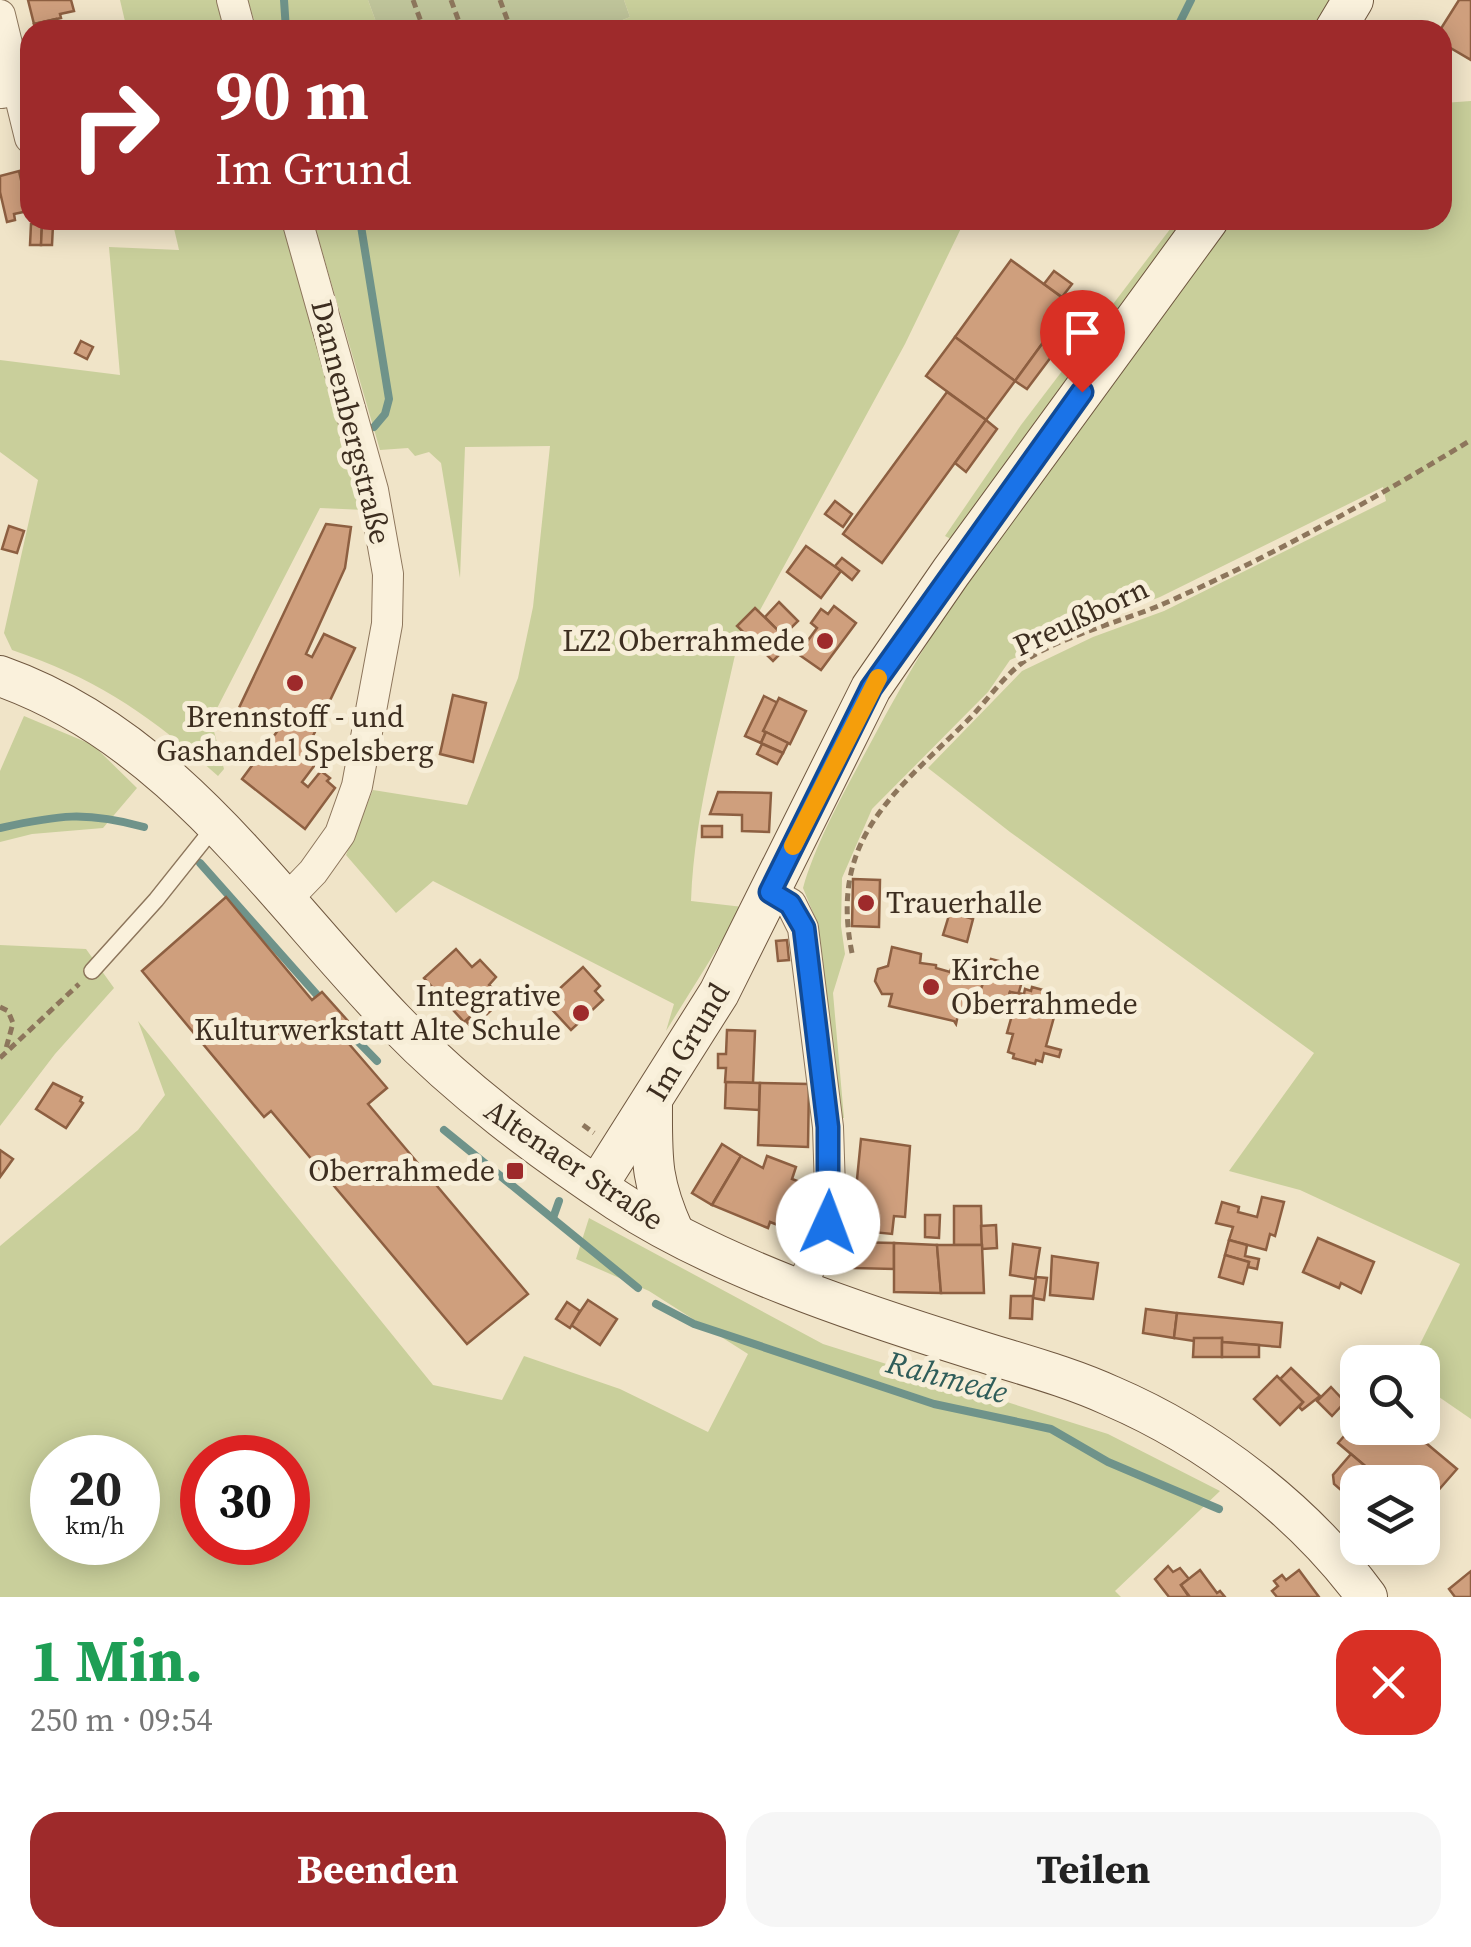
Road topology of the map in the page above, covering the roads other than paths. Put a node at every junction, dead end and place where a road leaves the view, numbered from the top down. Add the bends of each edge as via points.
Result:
1 (0, 15) edge
2 (9, 91) edge
3 (20, 116) edge
4 (300, 230) edge
5 (1201, 230) edge
6 (0, 676) edge
7 (217, 822) junction
8 (770, 892) junction
9 (285, 901) junction
10 (92, 972) road end
11 (652, 1102) junction
12 (598, 1186) junction
13 (674, 1233) junction
14 (801, 1289) junction
15 (1367, 1597) edge

1 - 2 street
2 - 3 street
4 - 9 street, Dannenbergstraße via 373,490 388,574 387,624 357,786 340,834
5 - 8 main road, Im Grund via 871,688
6 - 7 main road, Altenaer Straße via 70,706 133,748
7 - 9 main road, Altenaer Straße
7 - 10 lane
8 - 11 main road, Im Grund via 719,993
8 - 14 street via 790,904 804,928 828,1127 828,1223
9 - 12 main road, Altenaer Straße via 396,1023 484,1105
11 - 12 main road, Im Grund
11 - 13 main road via 652,1169
12 - 13 main road, Altenaer Straße
13 - 14 main road, Altenaer Straße
14 - 15 main road, Altenaer Straße via 1114,1396 1213,1451 1340,1560

